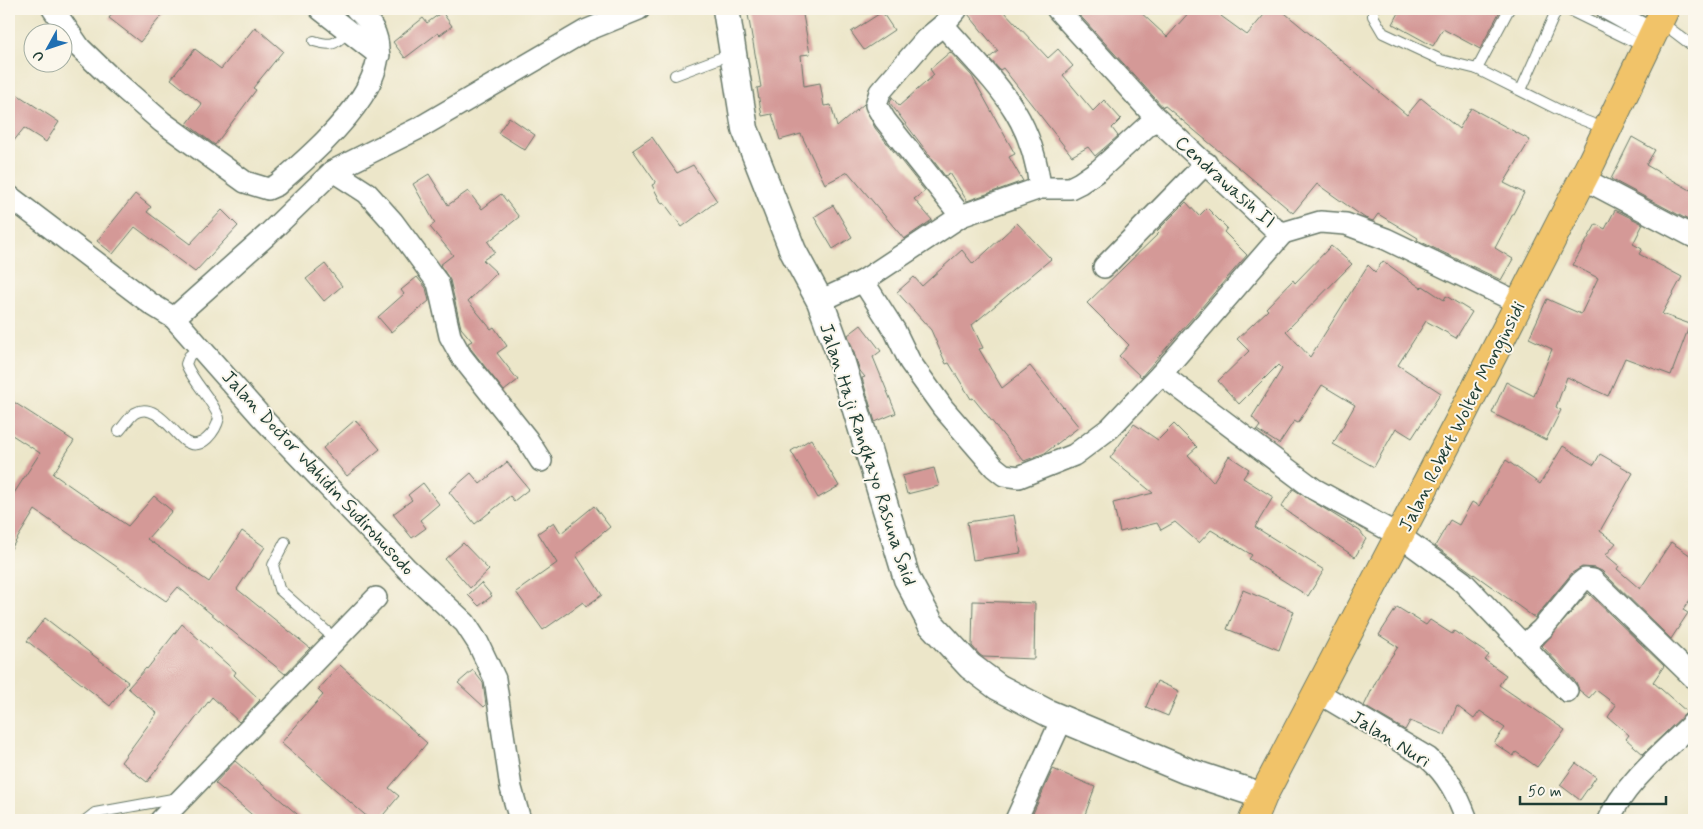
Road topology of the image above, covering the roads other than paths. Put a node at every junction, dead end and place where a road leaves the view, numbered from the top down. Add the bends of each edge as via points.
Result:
1 (38, 9) edge
2 (52, 9) edge
3 (320, 9) edge
4 (356, 9) edge
5 (639, 9) edge
6 (726, 9) edge
7 (957, 9) edge
8 (1373, 9) edge
9 (1509, 9) edge
10 (1557, 9) edge
11 (1567, 9) edge
12 (1607, 9) edge
13 (1063, 12) edge
14 (591, 18) edge
15 (57, 22) edge
16 (62, 22) edge
17 (943, 25) junction
18 (1656, 28) edge
19 (350, 30) junction
20 (72, 35) edge
21 (314, 41) dead end
22 (1694, 47) edge
23 (732, 54) junction
24 (379, 55) junction
25 (1476, 69) junction
26 (675, 75) dead end
27 (1521, 90) junction
28 (1156, 118) junction
29 (1606, 129) junction
30 (1206, 163) junction
31 (333, 171) junction
32 (1582, 178) junction
33 (1040, 188) junction
34 (9, 196) edge
35 (961, 216) junction
36 (1283, 232) junction
37 (1694, 237) edge
38 (1104, 267) dead end
39 (863, 281) junction
40 (820, 301) junction
41 (1519, 303) junction
42 (174, 318) junction
43 (201, 346) junction
44 (1161, 374) junction
45 (120, 431) dead end
46 (542, 461) dead end
47 (1400, 536) junction
48 (286, 542) dead end
49 (376, 598) dead end
50 (335, 639) junction
51 (1522, 646) junction
52 (1694, 678) edge
53 (1567, 691) dead end
54 (1317, 692) junction
55 (1062, 718) junction
56 (1694, 722) edge
57 (184, 797) junction
58 (1258, 808) edge
59 (86, 820) edge
60 (161, 820) edge
61 (520, 820) edge
62 (1016, 820) edge
63 (1467, 820) edge
64 (1609, 820) edge

1 - 15 street
2 - 16 street
3 - 19 street
4 - 24 street via 370,21
5 - 14 street
6 - 23 street, Jalan Haji Rangkayo Rasuna Said
7 - 17 street
8 - 25 lane via 1383,33 1441,60
9 - 25 lane
10 - 27 lane
11 - 18 lane
12 - 18 street
13 - 28 street, Cendrawasih II
14 - 31 street via 419,128
17 - 33 street via 1016,110 1037,163
17 - 35 street via 926,39 880,92 876,104 884,120
18 - 22 lane
18 - 29 highway, Jalan Robert Wolter Monginsidi
19 - 21 lane via 334,44
19 - 24 street
20 - 24 street via 107,74 162,122 230,173 268,189 277,185 352,112 373,78
23 - 26 lane
23 - 40 street, Jalan Haji Rangkayo Rasuna Said via 745,129 793,251
25 - 27 lane
27 - 29 lane via 1565,113
28 - 30 street, Cendrawasih II
28 - 33 street via 1080,183 1070,188
29 - 32 highway, Jalan Robert Wolter Monginsidi
30 - 36 street, Cendrawasih II via 1268,225
30 - 38 street
31 - 42 street via 268,235
31 - 46 street via 367,193 438,283 450,336 461,356
32 - 37 street
32 - 41 highway, Jalan Robert Wolter Monginsidi
33 - 35 street
34 - 42 street, Jalan Doctor Wahidin Sudirohusodo
35 - 39 street
36 - 41 street, Cendrawasih II via 1320,222 1346,224 1386,239
36 - 44 street
39 - 40 street
39 - 44 street via 895,331 910,362 943,408 1004,475 1019,476 1074,455 1110,428
40 - 55 street, Jalan Haji Rangkayo Rasuna Said via 838,350 907,579 920,607 948,645 970,666 998,687
41 - 47 highway, Jalan Robert Wolter Monginsidi
42 - 43 street, Jalan Doctor Wahidin Sudirohusodo
43 - 45 lane via 189,356 186,364 193,381 216,409 219,418 213,433 205,440 191,443 169,424 143,411 135,413
43 - 61 street, Jalan Doctor Wahidin Sudirohusodo via 265,422 407,569 465,623 495,679 511,788
44 - 47 street via 1314,489
47 - 51 street via 1464,582
47 - 54 highway, Jalan Robert Wolter Monginsidi
48 - 50 lane via 273,566 279,589
49 - 50 street
50 - 57 street
51 - 52 street via 1542,629 1580,583 1585,579 1593,580
51 - 53 street
54 - 58 highway, Jalan Robert Wolter Monginsidi
54 - 63 street, Jalan Nuri via 1428,758 1450,782
55 - 58 street, Jalan Haji Rangkayo Rasuna Said via 1187,771
55 - 62 street
56 - 64 street via 1648,768 1619,802
57 - 59 lane via 95,813
57 - 60 street

